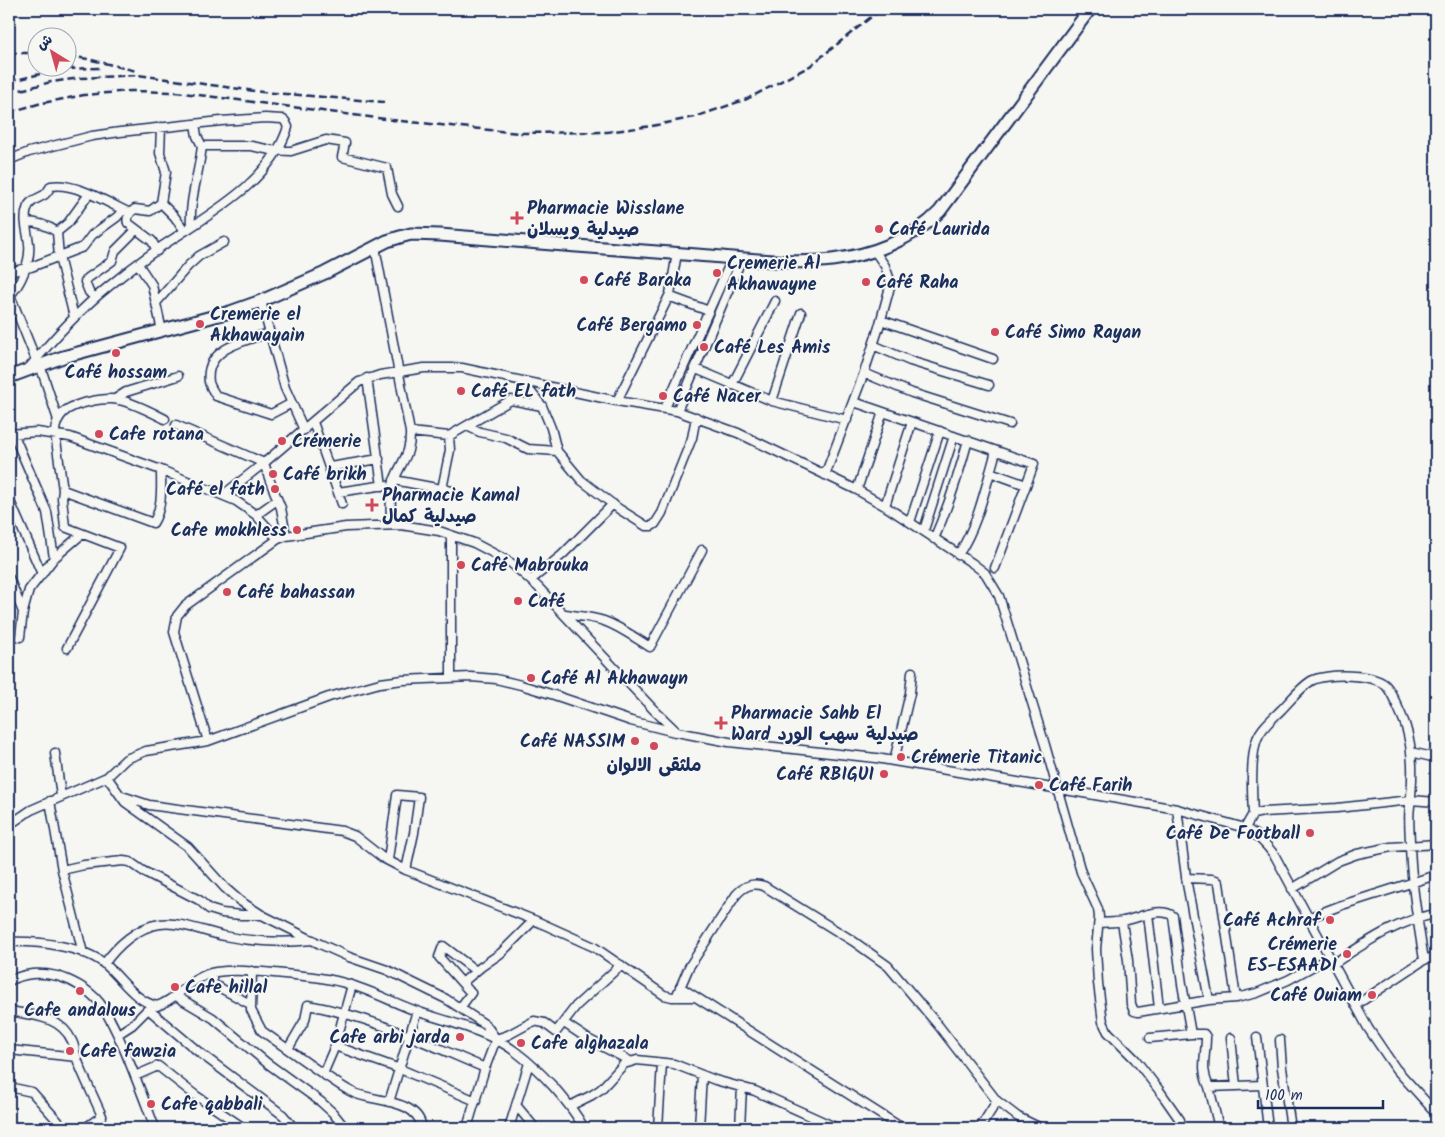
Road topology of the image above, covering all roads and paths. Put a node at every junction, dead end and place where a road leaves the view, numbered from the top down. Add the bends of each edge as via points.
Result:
1 (1090, 9) edge
2 (195, 124) junction
3 (160, 127) junction
4 (202, 146) junction
5 (277, 150) junction
6 (9, 160) edge
7 (89, 194) junction
8 (161, 203) junction
9 (398, 206) dead end
10 (127, 212) junction
11 (26, 222) junction
12 (188, 229) junction
13 (136, 230) junction
14 (57, 232) junction
15 (224, 242) dead end
16 (375, 247) junction
17 (157, 250) junction
18 (874, 250) junction
19 (677, 253) junction
20 (59, 257) junction
21 (738, 258) junction
22 (138, 264) junction
23 (27, 268) junction
24 (9, 272) edge
25 (670, 294) junction
26 (9, 296) edge
27 (95, 298) junction
28 (261, 301) junction
29 (775, 302) dead end
30 (156, 303) junction
31 (708, 311) junction
32 (801, 313) dead end
33 (74, 317) junction
34 (881, 320) junction
35 (162, 331) junction
36 (270, 333) junction
37 (873, 345) junction
38 (993, 359) dead end
39 (38, 362) junction
40 (696, 369) junction
41 (399, 371) junction
42 (864, 373) junction
43 (178, 376) dead end
44 (9, 377) edge
45 (367, 378) junction
46 (523, 382) junction
47 (732, 385) junction
48 (988, 386) dead end
49 (115, 399) junction
50 (617, 401) junction
51 (772, 401) junction
52 (854, 402) junction
53 (292, 403) junction
54 (542, 406) junction
55 (665, 408) junction
56 (677, 411) junction
57 (884, 412) junction
58 (696, 417) junction
59 (166, 419) dead end
60 (58, 420) junction
61 (846, 420) junction
62 (313, 422) junction
63 (912, 422) junction
64 (1010, 424) dead end
65 (176, 425) dead end
66 (467, 426) junction
67 (304, 430) junction
68 (940, 431) junction
69 (410, 432) junction
70 (11, 433) edge
71 (54, 434) junction
72 (449, 436) junction
73 (954, 436) junction
74 (968, 440) junction
75 (994, 450) junction
76 (557, 451) junction
77 (378, 460) junction
78 (264, 463) junction
79 (330, 467) junction
80 (161, 470) junction
81 (990, 472) junction
82 (825, 475) junction
83 (394, 482) junction
84 (382, 486) junction
85 (1026, 486) junction
86 (442, 489) junction
87 (63, 490) junction
88 (857, 490) junction
89 (452, 491) dead end
90 (338, 492) junction
91 (224, 495) junction
92 (9, 499) edge
93 (277, 500) junction
94 (342, 504) dead end
95 (612, 504) junction
96 (885, 506) junction
97 (256, 515) junction
98 (910, 522) junction
99 (391, 525) junction
100 (65, 527) junction
101 (924, 530) dead end
102 (50, 531) junction
103 (82, 534) junction
104 (451, 535) junction
105 (286, 536) junction
106 (278, 539) junction
107 (934, 539) junction
108 (702, 550) dead end
109 (958, 555) junction
110 (54, 558) junction
111 (995, 568) dead end
112 (42, 574) junction
113 (9, 578) edge
114 (531, 580) junction
115 (23, 612) junction
116 (565, 614) junction
117 (20, 637) dead end
118 (67, 648) dead end
119 (912, 672) dead end
120 (451, 678) junction
121 (677, 732) junction
122 (208, 741) junction
123 (1410, 752) junction
124 (55, 753) dead end
125 (1436, 758) edge
126 (894, 762) junction
127 (107, 777) junction
128 (1058, 789) junction
129 (120, 795) junction
130 (61, 796) junction
131 (1411, 800) junction
132 (50, 801) junction
133 (1436, 802) edge
134 (1177, 809) junction
135 (1253, 814) junction
136 (9, 825) edge
137 (1245, 828) junction
138 (1436, 844) edge
139 (1410, 845) junction
140 (388, 860) junction
141 (62, 870) junction
142 (406, 870) junction
143 (1436, 875) edge
144 (1186, 878) junction
145 (1413, 882) junction
146 (1292, 890) junction
147 (1148, 914) junction
148 (1436, 914) edge
149 (262, 915) junction
150 (1308, 918) junction
151 (1417, 918) junction
152 (534, 920) junction
153 (1122, 922) junction
154 (1099, 923) junction
155 (313, 940) junction
156 (9, 942) edge
157 (83, 952) junction
158 (1436, 956) edge
159 (1331, 960) junction
160 (1424, 960) junction
161 (104, 964) junction
162 (621, 965) junction
163 (252, 971) junction
164 (476, 971) junction
165 (211, 973) junction
166 (9, 982) edge
167 (462, 983) junction
168 (352, 985) junction
169 (680, 987) junction
170 (176, 996) junction
171 (676, 997) junction
172 (695, 997) junction
173 (1236, 998) junction
174 (1209, 1000) junction
175 (250, 1004) junction
176 (1187, 1004) junction
177 (1356, 1005) junction
178 (150, 1007) junction
179 (460, 1008) junction
180 (1159, 1008) junction
181 (9, 1011) edge
182 (417, 1011) junction
183 (344, 1012) junction
184 (564, 1023) junction
185 (118, 1034) junction
186 (1192, 1034) junction
187 (410, 1036) junction
188 (1257, 1037) dead end
189 (1150, 1038) dead end
190 (1231, 1038) dead end
191 (496, 1039) junction
192 (1280, 1040) dead end
193 (335, 1046) junction
194 (288, 1049) junction
195 (9, 1050) edge
196 (76, 1057) junction
197 (630, 1061) junction
198 (529, 1063) junction
199 (662, 1063) junction
200 (485, 1068) junction
201 (400, 1069) junction
202 (323, 1074) junction
203 (702, 1075) junction
204 (135, 1076) junction
205 (1263, 1085) junction
206 (1236, 1086) junction
207 (9, 1087) edge
208 (742, 1087) junction
209 (1209, 1087) junction
210 (476, 1101) junction
211 (997, 1101) junction
212 (389, 1102) junction
213 (516, 1105) junction
214 (570, 1106) junction
215 (1436, 1114) edge
216 (1180, 1120) dead end
217 (64, 1128) edge
218 (85, 1128) edge
219 (156, 1128) edge
220 (244, 1128) edge
221 (294, 1128) edge
222 (345, 1128) edge
223 (422, 1128) edge
224 (467, 1128) edge
225 (510, 1128) edge
226 (535, 1128) edge
227 (584, 1128) edge
228 (658, 1128) edge
229 (699, 1128) edge
230 (740, 1128) edge
231 (836, 1128) edge
232 (902, 1128) edge
233 (980, 1128) edge
234 (1041, 1128) edge
235 (1219, 1128) edge
236 (1268, 1128) edge
237 (1292, 1128) edge

1 - 18 street via 940,211 920,230
2 - 3 street
2 - 4 street
2 - 5 street via 282,119 288,127
3 - 6 street via 92,136
3 - 8 street via 160,153 166,172
4 - 5 street via 251,146
4 - 12 street
5 - 9 street via 291,151 326,140 345,144 342,157 388,168 392,194
5 - 12 street via 253,181
7 - 10 street
7 - 11 street via 51,186 30,204
7 - 14 street via 68,223
8 - 10 street via 150,211
8 - 12 street
10 - 13 street via 127,221
10 - 20 street via 92,235 83,247
11 - 14 street via 44,224
11 - 23 street via 30,247
12 - 17 street
13 - 17 street via 152,241
13 - 27 street via 115,251 112,261 85,282
14 - 20 street
15 - 30 street via 194,261
16 - 19 street via 400,236 426,234
16 - 28 street
16 - 41 street
17 - 22 street
18 - 21 street via 817,261
18 - 34 street via 891,283
19 - 21 street
19 - 25 street
20 - 23 street
20 - 33 street
21 - 31 street
21 - 40 street
22 - 27 street
22 - 30 street via 152,286
23 - 24 street
23 - 26 street
25 - 31 street via 674,299
25 - 50 street
26 - 39 street
27 - 33 street
28 - 35 street
28 - 36 street
29 - 47 street
30 - 35 street
31 - 55 street
32 - 51 street
33 - 39 street
34 - 37 street
34 - 38 street
35 - 39 street
36 - 53 street
36 - 53 street via 233,344 220,354 210,366 209,383 216,396 271,414
37 - 42 street
37 - 48 street via 910,361
39 - 44 street
39 - 60 street
40 - 47 street
40 - 56 street
41 - 45 street
41 - 46 street via 462,368
41 - 69 street
42 - 52 street
42 - 64 street via 912,393
43 - 49 street via 126,392
45 - 62 street
45 - 77 street
46 - 50 street
46 - 54 street
47 - 51 street
49 - 59 street
49 - 60 street via 73,407
50 - 55 street
51 - 61 street
52 - 57 street
52 - 61 street
53 - 67 street
54 - 66 street via 511,400
54 - 76 street via 552,428
55 - 56 street
56 - 58 street
57 - 63 street
57 - 88 street
58 - 82 street via 738,433
58 - 95 street via 692,438 656,524 646,526
60 - 71 street
61 - 82 street
62 - 67 street
62 - 79 street
63 - 68 street
63 - 96 street
65 - 78 street
66 - 72 street
66 - 76 street via 506,438 528,449
67 - 78 street
68 - 73 street
68 - 98 street
69 - 72 street
69 - 83 street via 410,448
70 - 71 street
70 - 102 street via 43,502
71 - 80 street via 92,444
71 - 87 street
72 - 86 street via 450,450
73 - 74 street
73 - 101 street
74 - 75 street
74 - 107 street
75 - 81 street
75 - 85 street via 1034,464
76 - 95 street via 581,480
77 - 79 street
77 - 84 street
78 - 91 street
78 - 93 street
79 - 90 street
80 - 87 street via 161,499 152,523
80 - 91 street
81 - 85 street
81 - 109 street via 971,531
82 - 88 street
83 - 84 street
83 - 86 street
83 - 99 street
84 - 90 street
85 - 111 street
86 - 89 street
87 - 100 street
88 - 96 street
90 - 94 street
91 - 97 street
92 - 112 street
93 - 97 street
93 - 105 street
95 - 114 street via 562,555
96 - 98 street
97 - 106 street
98 - 107 street
99 - 104 street via 428,528
99 - 105 street
100 - 102 street
100 - 103 street
102 - 110 street
103 - 110 street
103 - 118 street via 120,548
104 - 114 street via 493,552
104 - 120 street
105 - 106 street
106 - 122 street via 185,606 176,619 174,632
107 - 109 street
108 - 116 street via 650,648 612,624
109 - 128 street via 984,573 999,596
110 - 112 street
112 - 115 street via 29,590
113 - 115 street
114 - 116 street
115 - 117 street
116 - 121 street
119 - 126 street
120 - 121 street via 496,679 521,684 625,719
120 - 122 street via 403,680 343,692
121 - 126 street via 729,742
122 - 127 street via 139,753 126,759
123 - 125 street
123 - 131 street via 1413,774
123 - 135 street via 1405,724 1386,686 1366,677 1318,678 1296,695 1256,740
124 - 130 street
126 - 128 street
127 - 129 street
127 - 130 street
128 - 134 street
128 - 154 street via 1081,872 1098,909
129 - 140 street via 149,805 342,831 355,836
129 - 149 street via 131,808 188,847 233,896
130 - 132 street
131 - 133 street
131 - 135 street
131 - 139 street
132 - 136 street via 26,812
132 - 141 street
134 - 137 street
134 - 144 street
135 - 137 street
137 - 146 street via 1267,845
138 - 139 street
139 - 145 street
139 - 146 street via 1357,854 1338,861
140 - 142 street
140 - 142 street via 397,795 419,797
141 - 149 street via 130,862 199,900 209,909 222,913
141 - 157 street
142 - 152 street
143 - 145 street
144 - 173 street via 1212,879 1219,883
144 - 174 street
145 - 150 street
145 - 151 street
146 - 150 street
147 - 153 street
147 - 176 street via 1167,913 1174,917
147 - 180 street
148 - 151 street
149 - 155 street
150 - 159 street
151 - 159 street
151 - 160 street
152 - 162 street via 594,947
152 - 164 street via 501,953
153 - 154 street
153 - 180 street via 1133,1009 1138,1012
154 - 216 street via 1096,950 1103,1022
155 - 161 street via 259,941 161,924 126,941
155 - 179 street via 387,970
156 - 157 street
157 - 161 street
158 - 160 street
159 - 173 street via 1257,993
159 - 177 street
160 - 177 street
161 - 178 street
162 - 171 street via 655,990
162 - 184 street via 576,1006
163 - 165 street
163 - 168 street via 314,977
163 - 175 street
164 - 167 street
164 - 167 street via 443,946 440,958
165 - 170 street via 198,978
165 - 175 street via 213,984
166 - 185 street via 26,974 39,973 73,982 99,1002
167 - 179 street via 471,993
168 - 182 street
168 - 183 street
169 - 171 street
169 - 172 street
169 - 211 street via 689,966 739,892 755,883 764,886 888,966
170 - 178 street via 159,1006
170 - 222 street via 213,1018 321,1102
171 - 172 street
172 - 232 street
173 - 174 street
174 - 176 street
175 - 194 street via 253,1017 262,1031
176 - 180 street
176 - 186 street
177 - 215 street via 1396,1069
178 - 185 street
178 - 221 street via 200,1053
179 - 191 street via 486,1025
181 - 196 street via 40,1016 60,1026 71,1038
182 - 187 street
182 - 191 street
183 - 187 street
183 - 193 street
183 - 194 street via 308,1005 305,1020
184 - 191 street via 556,1032 544,1023 532,1021
184 - 197 street
185 - 204 street
186 - 189 street
186 - 209 street via 1204,1034 1206,1037 1203,1067
187 - 200 street
187 - 201 street
188 - 205 street
190 - 206 street
191 - 198 street
191 - 200 street
192 - 237 street
193 - 201 street
193 - 202 street
194 - 202 street
195 - 196 street
196 - 218 street via 102,1116
197 - 199 street
197 - 214 street via 597,1092
198 - 213 street
198 - 214 street
199 - 203 street
199 - 228 street
200 - 210 street
201 - 210 street
201 - 212 street
202 - 212 street via 353,1093
203 - 208 street
203 - 229 street
204 - 219 street
204 - 220 street via 158,1066
205 - 206 street
205 - 236 street
206 - 209 street
207 - 217 street via 32,1092
208 - 230 street
208 - 231 street
209 - 235 street
210 - 224 street
211 - 233 street
211 - 234 street via 1018,1117
212 - 223 street via 412,1110 420,1119
213 - 225 street
213 - 226 street
214 - 227 street

